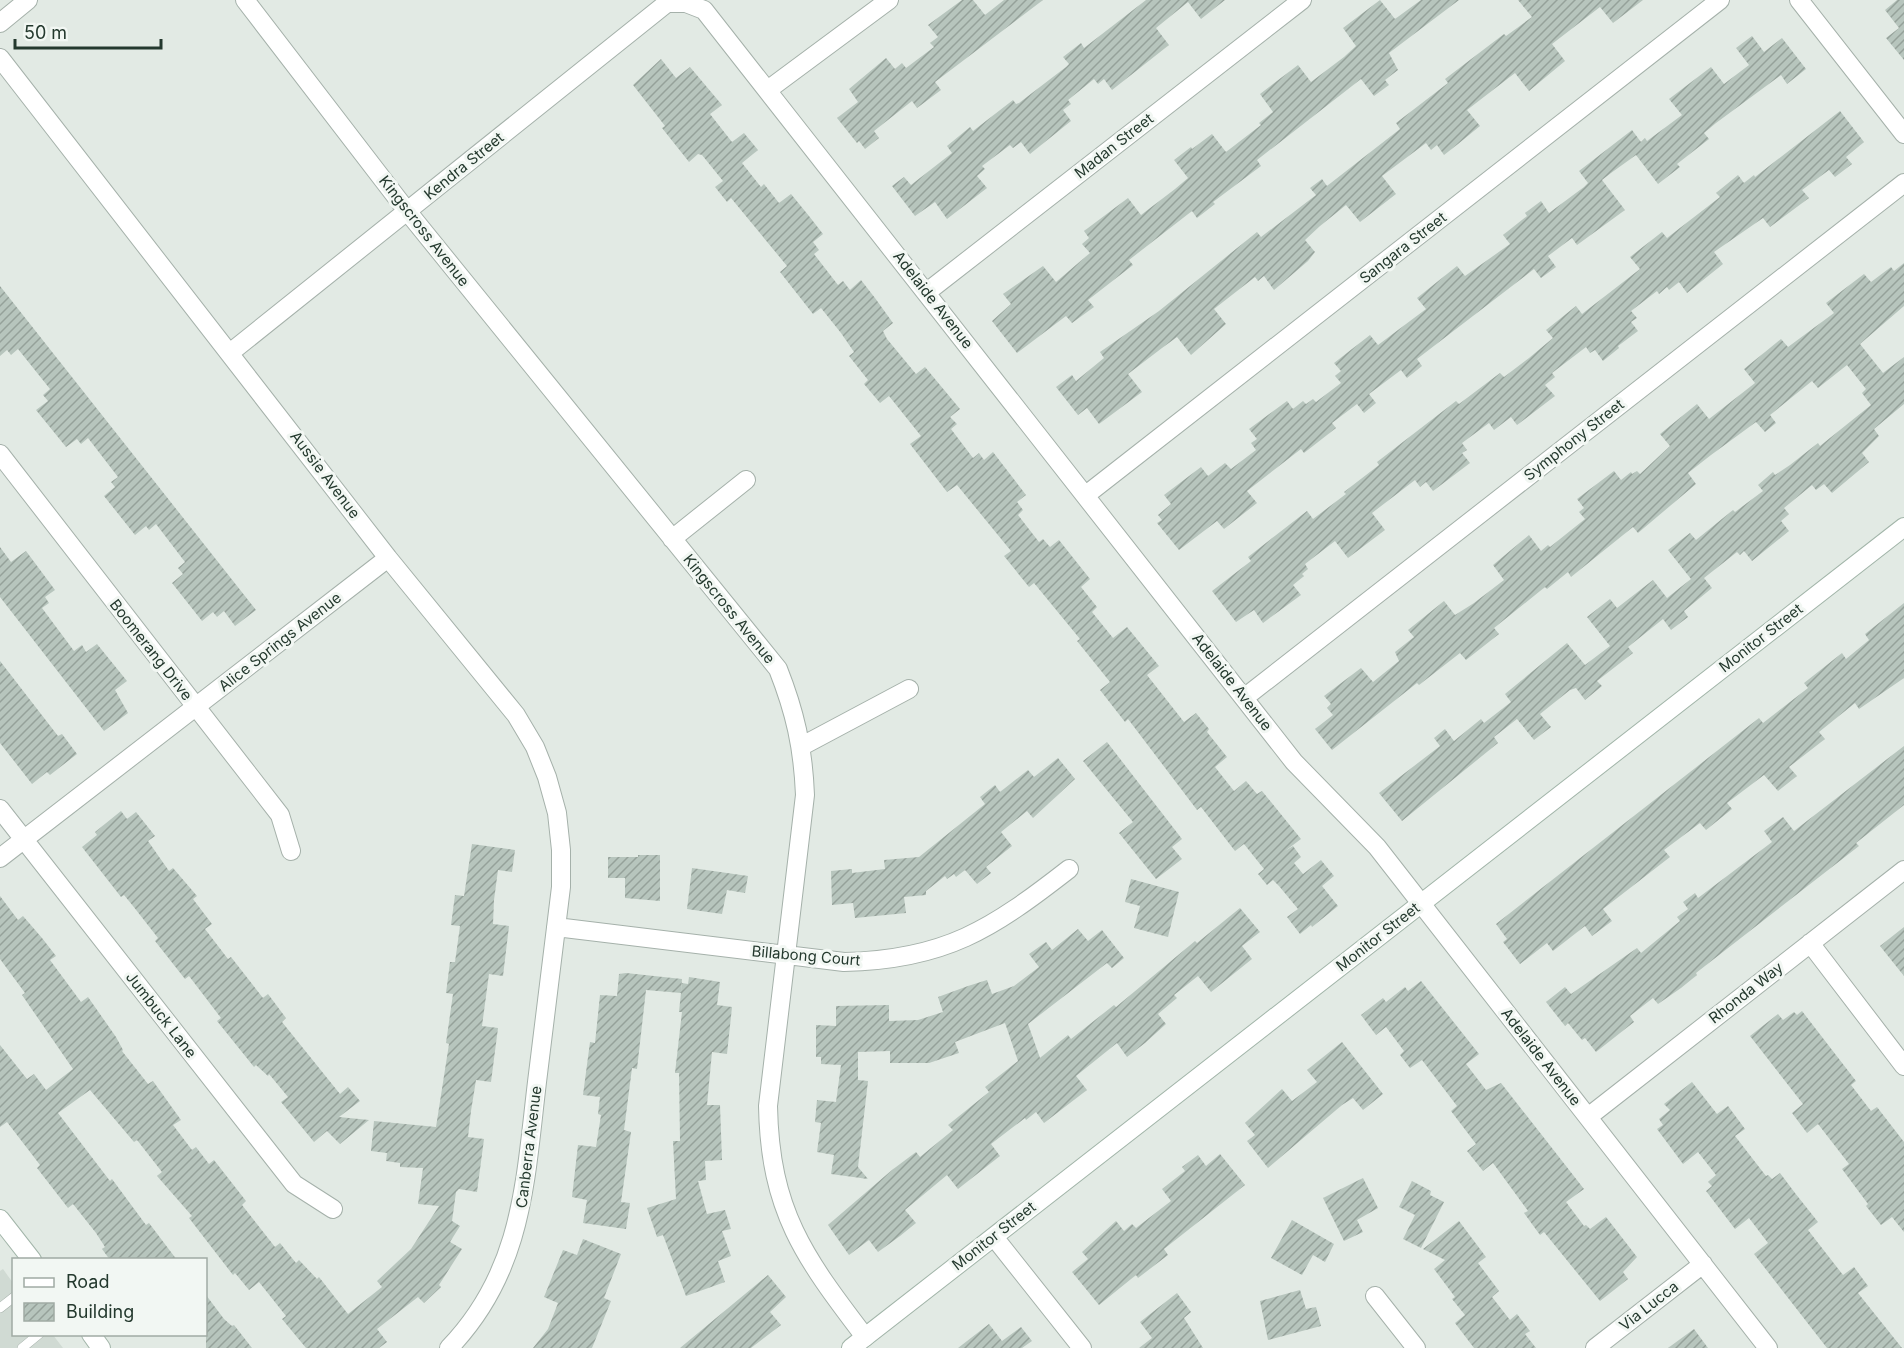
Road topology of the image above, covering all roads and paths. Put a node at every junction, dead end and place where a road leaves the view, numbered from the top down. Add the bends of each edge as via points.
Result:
1 (28, 0) edge
2 (245, 0) edge
3 (890, 0) edge
4 (1302, 0) edge
5 (1720, 0) edge
6 (1799, 0) edge
7 (704, 10) joint
8 (0, 23) edge
9 (0, 58) edge
10 (769, 89) junction
11 (1904, 134) edge
12 (1904, 183) edge
13 (407, 211) junction
14 (927, 292) junction
15 (231, 352) junction
16 (0, 454) edge
17 (746, 480) dead end
18 (1086, 495) junction
19 (1904, 527) edge
20 (672, 539) junction
21 (388, 558) junction
22 (909, 689) dead end
23 (1244, 698) junction
24 (195, 708) junction
25 (802, 746) junction
26 (0, 809) edge
27 (24, 839) junction
28 (291, 851) dead end
29 (0, 858) edge
30 (1069, 869) dead end
31 (1904, 870) edge
32 (1421, 903) junction
33 (556, 927) junction
34 (1810, 944) junction
35 (786, 955) junction
36 (1904, 1066) edge
37 (1588, 1117) junction
38 (333, 1209) dead end
39 (0, 1219) edge
40 (994, 1237) junction
41 (30, 1258) edge
42 (1703, 1264) junction
43 (1375, 1296) dead end
44 (12, 1299) edge
45 (0, 1308) edge
46 (38, 1336) edge
47 (92, 1336) edge
48 (858, 1342) edge
49 (22, 1348) edge
50 (101, 1348) edge
51 (449, 1348) edge
52 (1082, 1348) edge
53 (1416, 1348) edge
54 (1595, 1348) edge
55 (1768, 1348) edge

1 - 8 street
2 - 13 street, Kingscross Avenue
3 - 10 street
4 - 14 street, Madan Street
5 - 18 street, Sangara Street
6 - 11 street
7 - 10 street, Adelaide Avenue
7 - 13 street, Kendra Street via 686,3 667,3
9 - 15 street, Aussie Avenue
10 - 14 street, Adelaide Avenue
12 - 23 street, Symphony Street
13 - 15 street, Kendra Street
13 - 20 street, Kingscross Avenue
14 - 18 street, Adelaide Avenue
15 - 21 street, Aussie Avenue
16 - 24 street, Boomerang Drive
17 - 20 street
18 - 23 street, Adelaide Avenue
19 - 32 street, Monitor Street
20 - 25 street, Kingscross Avenue via 778,669
21 - 24 street, Alice Springs Avenue
21 - 33 street, Aussie Avenue via 516,715 534,747 557,813 561,850
22 - 25 street
23 - 32 street, Adelaide Avenue via 1294,762 1377,847
24 - 27 street, Alice Springs Avenue
24 - 28 street, Boomerang Drive via 280,815
25 - 35 street, Kingscross Avenue via 805,795
26 - 27 street, Jumbuck Lane
27 - 29 street, Alice Springs Avenue
27 - 38 street, Jumbuck Lane via 294,1184
30 - 35 street, Billabong Court via 987,928 918,955 844,962
31 - 34 street, Rhonda Way
32 - 37 street, Adelaide Avenue
32 - 40 street, Monitor Street
33 - 35 street, Billabong Court
33 - 51 street, Canberra Avenue via 522,1208 501,1274 485,1303
34 - 36 street
34 - 37 street, Rhonda Way
35 - 48 street, Kingscross Avenue via 768,1107 775,1180 797,1242
37 - 42 street, Adelaide Avenue
39 - 41 street
40 - 48 street, Monitor Street
40 - 52 street
42 - 54 street, Via Lucca
42 - 55 street, Adelaide Avenue
43 - 53 street
44 - 45 lane
46 - 49 lane
47 - 50 street

